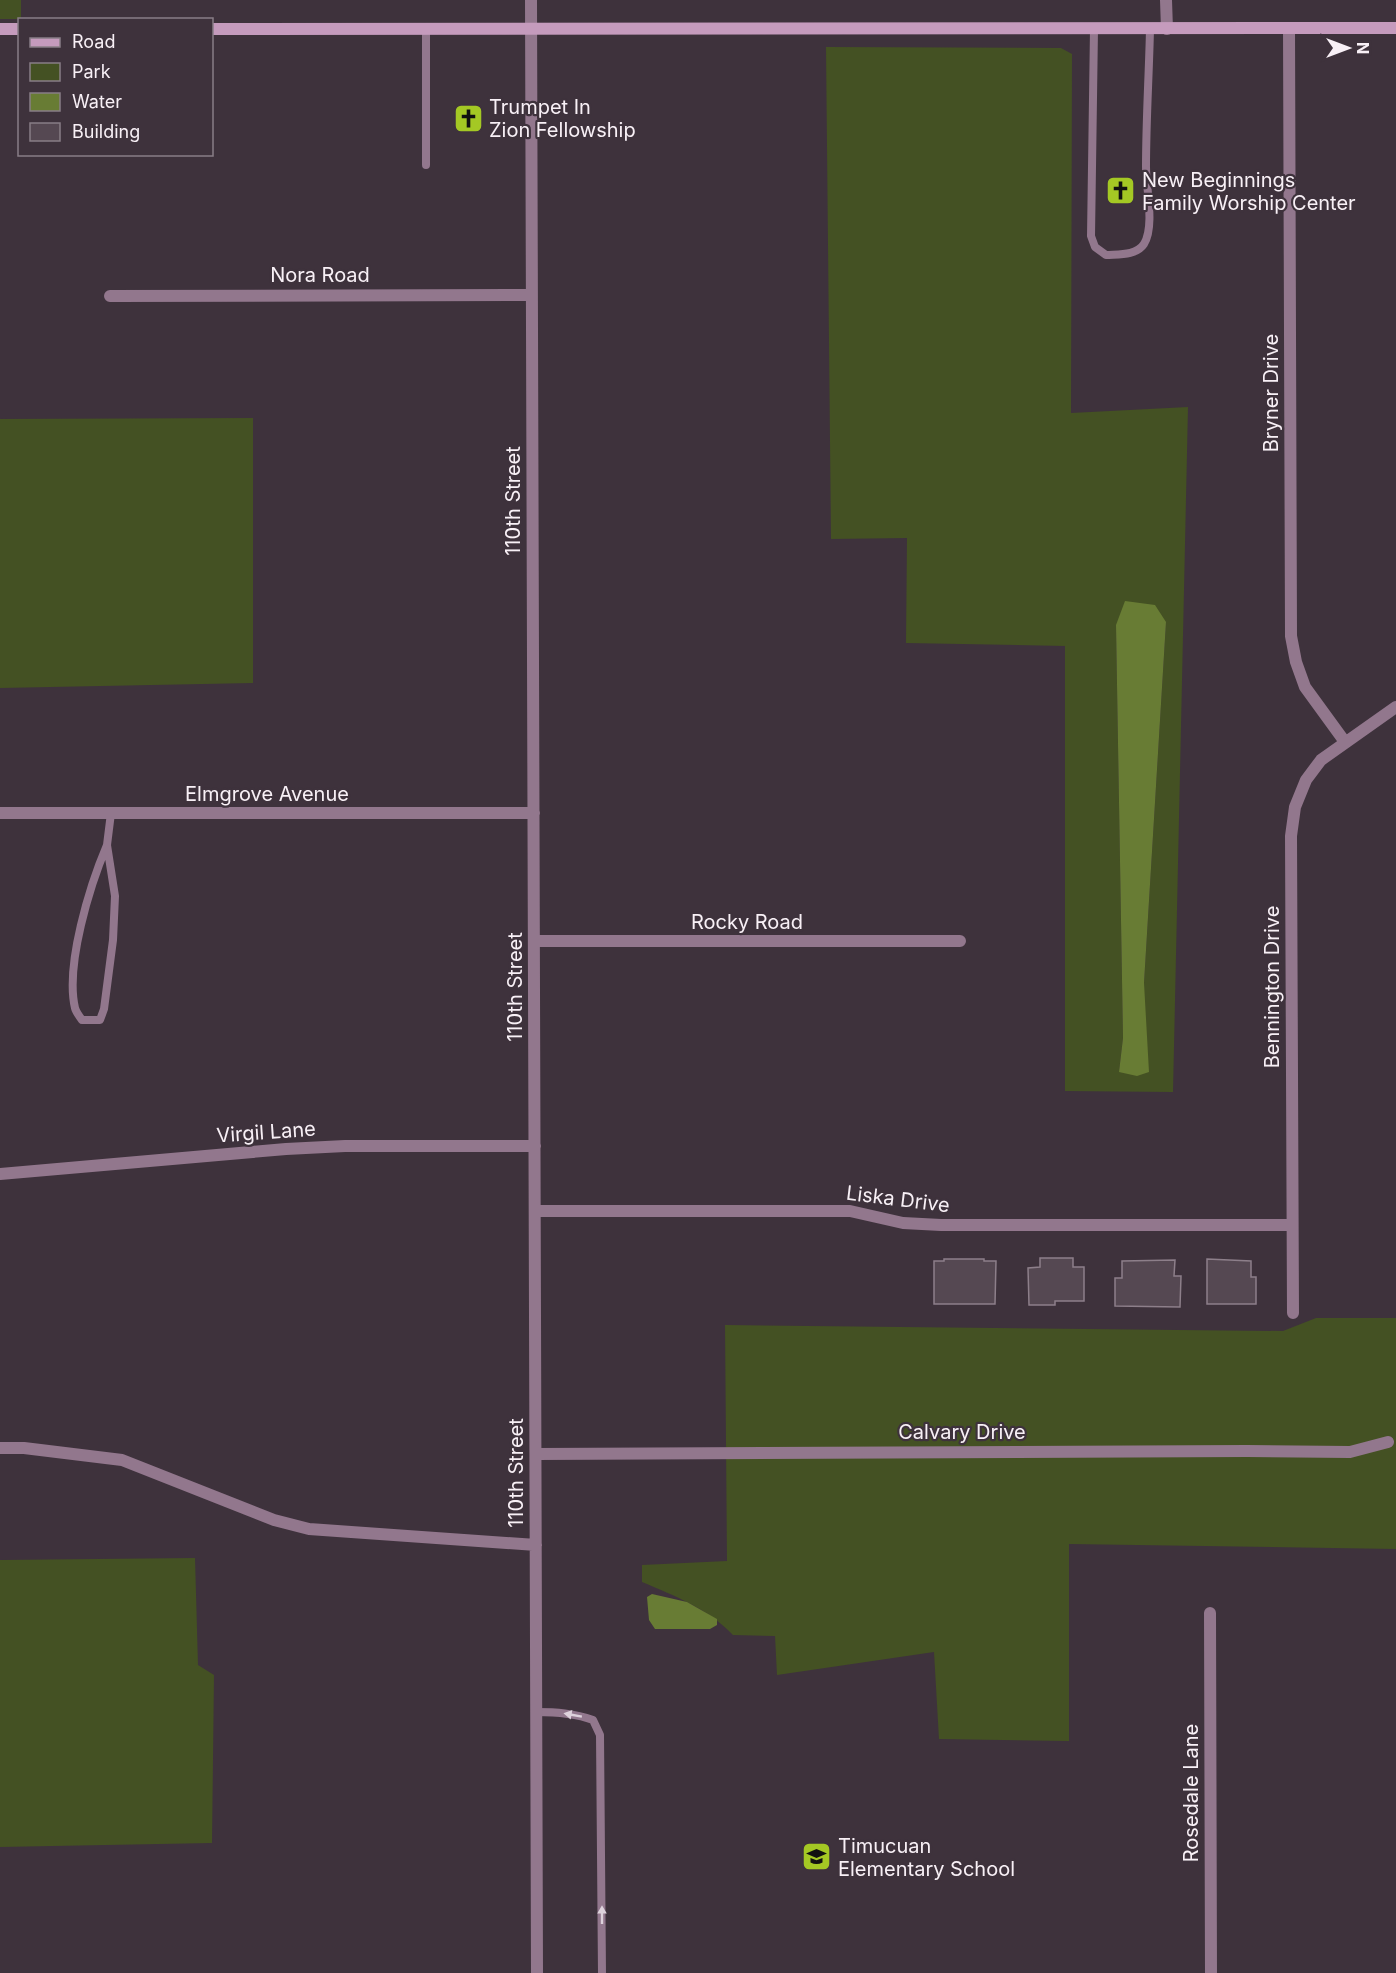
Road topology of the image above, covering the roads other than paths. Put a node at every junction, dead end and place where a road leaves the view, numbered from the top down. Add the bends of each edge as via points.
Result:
1 (531, 0) edge
2 (1166, 0) edge
3 (1396, 27) edge
4 (1289, 28) junction
5 (18, 29) edge
6 (213, 29) edge
7 (426, 29) junction
8 (531, 29) junction
9 (1094, 29) junction
10 (1150, 29) junction
11 (1167, 29) junction
12 (0, 30) edge
13 (426, 165) dead end
14 (531, 295) junction
15 (110, 296) dead end
16 (1396, 706) edge
17 (1345, 742) junction
18 (0, 813) edge
19 (111, 813) junction
20 (534, 813) junction
21 (107, 845) junction
22 (535, 941) junction
23 (960, 941) dead end
24 (535, 1146) junction
25 (0, 1174) edge
26 (536, 1211) junction
27 (1292, 1225) junction
28 (1293, 1313) dead end
29 (1388, 1442) dead end
30 (0, 1448) edge
31 (536, 1454) junction
32 (536, 1545) junction
33 (1210, 1613) dead end
34 (536, 1712) junction
35 (537, 1973) edge
36 (602, 1973) edge
37 (1211, 1973) edge

1 - 8 street, 110th Street
2 - 11 street
3 - 4 street
4 - 11 street
4 - 17 street, Bryner Drive via 1291,636 1305,687
5 - 12 street
6 - 7 street
7 - 8 street
7 - 13 lane
8 - 9 street
8 - 14 street, 110th Street
9 - 10 street
9 - 10 lane via 1091,236 1095,247 1106,255 1135,251 1147,235
10 - 11 street
14 - 15 street, Nora Road
14 - 20 street, 110th Street
16 - 17 street, Bennington Drive
17 - 27 street, Bennington Drive via 1321,760 1306,780 1295,807 1291,836
18 - 19 street, Elmgrove Avenue
19 - 20 street, Elmgrove Avenue
19 - 21 lane
20 - 22 street, 110th Street
21 - 21 lane via 115,896 104,1010 100,1020 82,1020 75,1010 76,950 93,878
22 - 23 street, Rocky Road
22 - 24 street, 110th Street
24 - 25 street, Virgil Lane via 286,1149
24 - 26 street, 110th Street
26 - 27 street, Liska Drive via 850,1211 903,1223 942,1226
26 - 31 street, 110th Street
27 - 28 street, Bennington Drive
29 - 31 street, Calvary Drive via 1350,1452
30 - 32 street via 122,1461 274,1520 309,1529
31 - 32 street, 110th Street
32 - 34 street, 110th Street
33 - 37 street, Rosedale Lane
34 - 35 street, 110th Street
36 -> 34 lane via 600,1734 593,1720 580,1715

